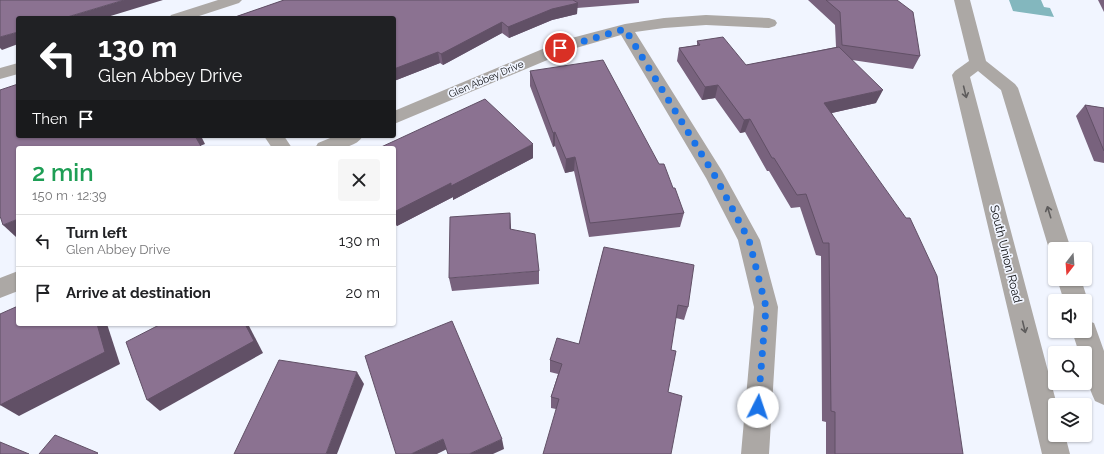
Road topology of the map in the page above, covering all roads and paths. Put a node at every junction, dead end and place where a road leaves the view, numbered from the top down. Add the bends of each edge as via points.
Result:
1 (234, 0) edge
2 (962, 0) edge
3 (197, 15) edge
4 (769, 23) dead end
5 (625, 29) junction
6 (978, 63) junction
7 (16, 69) edge
8 (0, 74) edge
9 (396, 117) edge
10 (348, 138) edge
11 (330, 146) edge
12 (1058, 242) edge
13 (16, 282) edge
14 (0, 288) edge
15 (1087, 338) edge
16 (1104, 392) edge
17 (755, 454) edge
18 (1056, 454) edge

1 - 3 street
2 - 6 street
4 - 5 street, Glen Abbey Drive via 706,20
5 - 9 street, Glen Abbey Drive via 551,51
5 - 17 street via 715,176 749,240 766,307
12 -> 6 street via 1009,88
6 -> 18 street, South Union Road via 961,74
7 - 8 street
10 - 11 street
13 - 14 street
15 - 16 street

